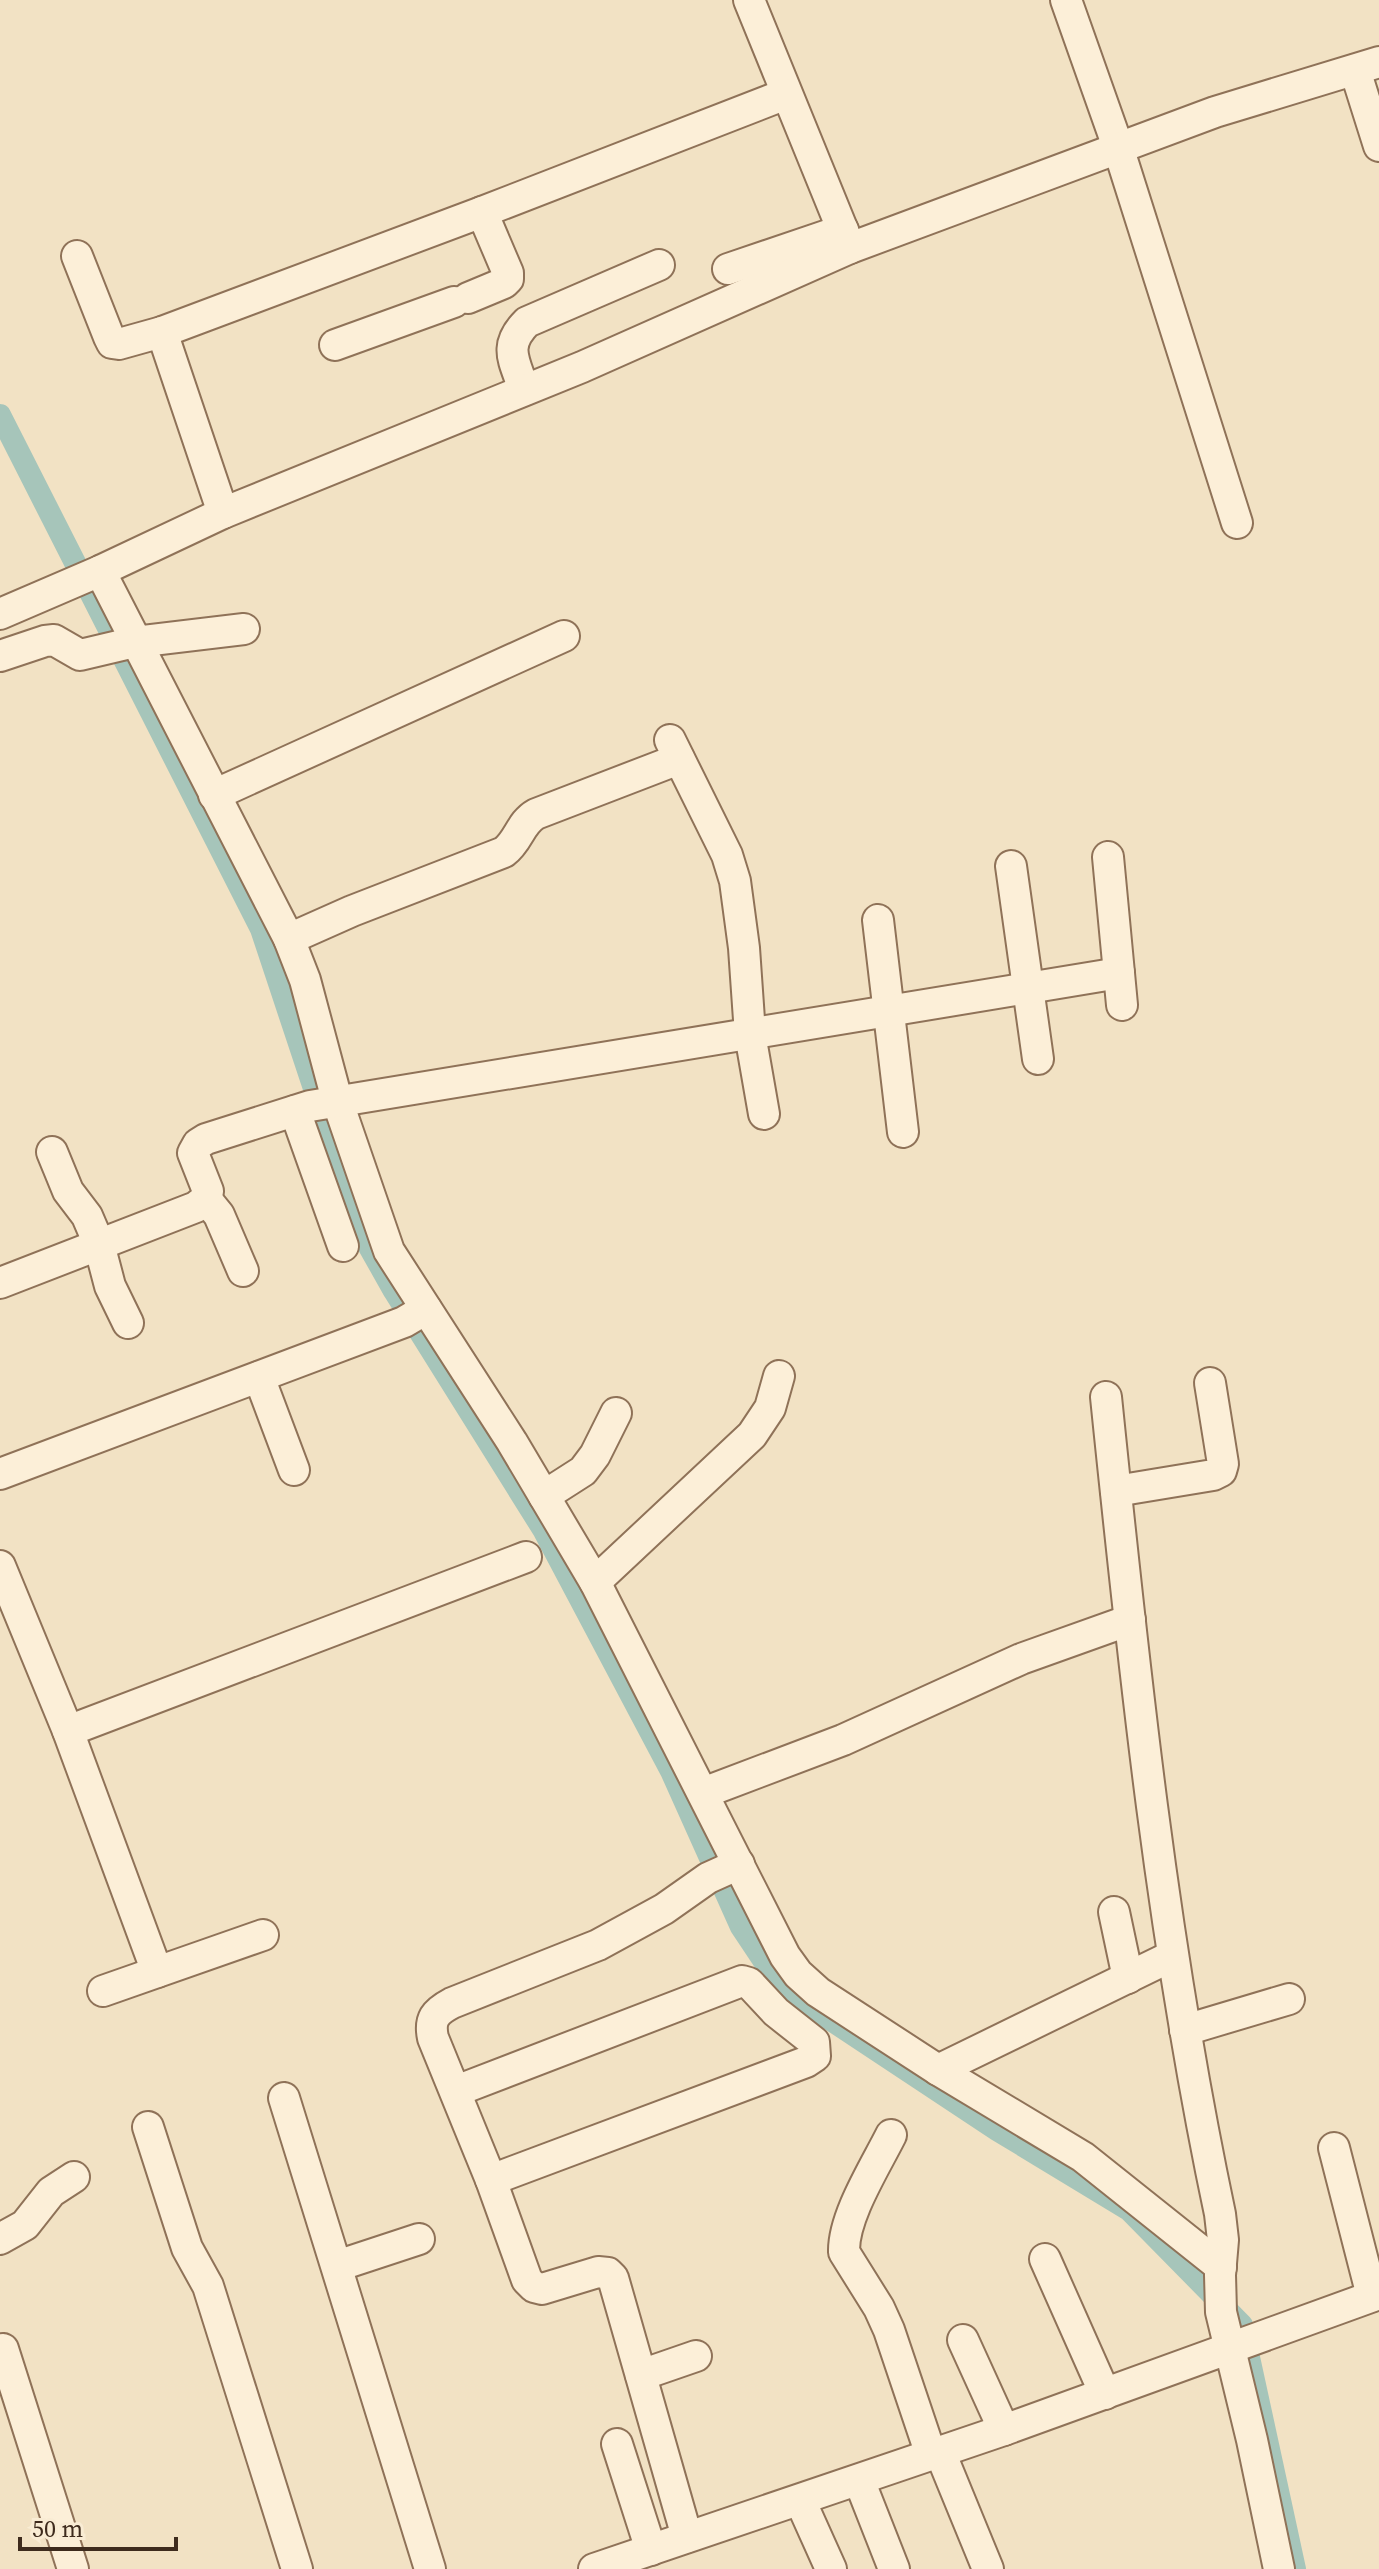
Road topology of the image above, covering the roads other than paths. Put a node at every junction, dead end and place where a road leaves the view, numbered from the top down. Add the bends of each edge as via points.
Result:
1 (749, 0) edge
2 (1066, 0) edge
3 (1367, 66) edge
4 (786, 94) junction
5 (1379, 146) edge
6 (1118, 147) junction
7 (482, 212) junction
8 (847, 239) junction
9 (77, 256) dead end
10 (659, 265) dead end
11 (728, 269) dead end
12 (162, 332) junction
13 (335, 345) dead end
14 (524, 390) junction
15 (223, 513) junction
16 (1237, 523) dead end
17 (89, 576) junction
18 (0, 614) edge
19 (244, 629) dead end
20 (564, 636) dead end
21 (123, 646) junction
22 (0, 656) edge
23 (214, 795) junction
24 (1108, 857) dead end
25 (1011, 866) dead end
26 (878, 920) dead end
27 (289, 939) junction
28 (1119, 973) junction
29 (1027, 988) junction
30 (1122, 1005) dead end
31 (889, 1010) junction
32 (750, 1034) junction
33 (1038, 1059) dead end
34 (318, 1104) junction
35 (764, 1114) dead end
36 (903, 1132) dead end
37 (52, 1152) dead end
38 (206, 1199) junction
39 (99, 1244) junction
40 (343, 1246) dead end
41 (243, 1271) dead end
42 (0, 1283) edge
43 (416, 1314) junction
44 (128, 1323) dead end
45 (779, 1376) dead end
46 (259, 1377) junction
47 (1210, 1383) dead end
48 (1106, 1397) dead end
49 (616, 1413) dead end
50 (294, 1470) dead end
51 (0, 1474) edge
52 (1116, 1491) junction
53 (544, 1496) junction
54 (526, 1557) dead end
55 (0, 1566) edge
56 (595, 1582) junction
57 (1130, 1620) junction
58 (68, 1731) junction
59 (703, 1793) junction
60 (726, 1870) junction
61 (1114, 1912) dead end
62 (263, 1935) dead end
63 (1172, 1956) junction
64 (157, 1972) junction
65 (1128, 1978) junction
66 (103, 1991) dead end
67 (1289, 1999) dead end
68 (1185, 2030) junction
69 (938, 2070) junction
70 (456, 2091) junction
71 (284, 2098) dead end
72 (148, 2127) dead end
73 (891, 2135) dead end
74 (1334, 2148) dead end
75 (74, 2177) dead end
76 (491, 2180) junction
77 (0, 2239) edge
78 (419, 2239) dead end
79 (1045, 2259) dead end
80 (337, 2266) junction
81 (1220, 2271) junction
82 (1376, 2295) edge
83 (963, 2340) dead end
84 (1241, 2346) junction
85 (3, 2349) dead end
86 (696, 2356) dead end
87 (641, 2375) junction
88 (1105, 2394) junction
89 (1004, 2430) junction
90 (617, 2444) dead end
91 (936, 2454) junction
92 (859, 2480) junction
93 (800, 2500) junction
94 (687, 2537) junction
95 (634, 2559) edge
96 (73, 2569) edge
97 (297, 2569) edge
98 (430, 2569) edge
99 (594, 2569) edge
100 (831, 2569) edge
101 (894, 2569) edge
102 (988, 2569) edge
103 (1279, 2569) edge

1 - 4 street
2 - 6 street
3 - 5 street
3 - 6 street
4 - 7 street
4 - 8 street
6 - 8 street
6 - 16 street
7 - 12 street
7 - 13 street via 508,273 504,283
8 - 11 street
8 - 14 street
9 - 12 street via 112,343
10 - 14 street via 527,322 510,348
12 - 15 street
14 - 15 street
15 - 17 street
17 - 18 street
17 - 21 street
19 - 21 street
20 - 23 street
21 - 22 street via 80,655 54,640
21 - 23 street
23 - 27 street
24 - 28 street
25 - 29 street
26 - 31 street
27 - 32 street via 504,852 536,814 674,749 735,881
27 - 34 street via 305,980
28 - 29 street
28 - 30 street
29 - 31 street
29 - 33 street
31 - 32 street
31 - 36 street
32 - 34 street
32 - 35 street
34 - 38 street via 198,1144 193,1153 208,1191
34 - 40 street
34 - 43 street
37 - 39 street
38 - 39 street
38 - 41 street via 219,1215
39 - 42 street
39 - 44 street via 110,1286
43 - 46 street
43 - 53 street via 512,1442
45 - 56 street via 770,1408 752,1435
46 - 50 street
46 - 51 street
47 - 52 street via 1221,1471
48 - 52 street
49 - 53 street via 583,1471
52 - 57 street
53 - 56 street
54 - 58 street
55 - 58 street
56 - 59 street
57 - 59 street via 1021,1659 843,1740
57 - 63 street
58 - 64 street
59 - 60 street
60 - 69 street via 798,1974
60 - 70 street via 598,1945 438,2010 431,2025 433,2038
61 - 65 street
62 - 64 street
63 - 65 street
63 - 68 street
64 - 66 street
65 - 69 street
67 - 68 street
68 - 81 street via 1220,2214
69 - 81 street via 1083,2157
70 - 76 street
70 - 76 street via 742,1981 814,2042 815,2056 806,2062
71 - 80 street
72 - 97 street via 187,2248 208,2286
73 - 91 street via 852,2217 844,2252 879,2308
74 - 82 street
75 - 77 street via 51,2192 25,2225
76 - 87 street via 534,2287 598,2272 613,2278
78 - 80 street
79 - 88 street
80 - 98 street
81 - 84 street via 1221,2312
82 - 84 street
83 - 89 street
84 - 88 street
84 - 103 street via 1252,2440
85 - 96 street
86 - 87 street
87 - 94 street
88 - 89 street
89 - 91 street
90 - 95 street
91 - 92 street
91 - 102 street
92 - 93 street
92 - 101 street
93 - 94 street
93 - 100 street
94 - 95 street
95 - 99 street

